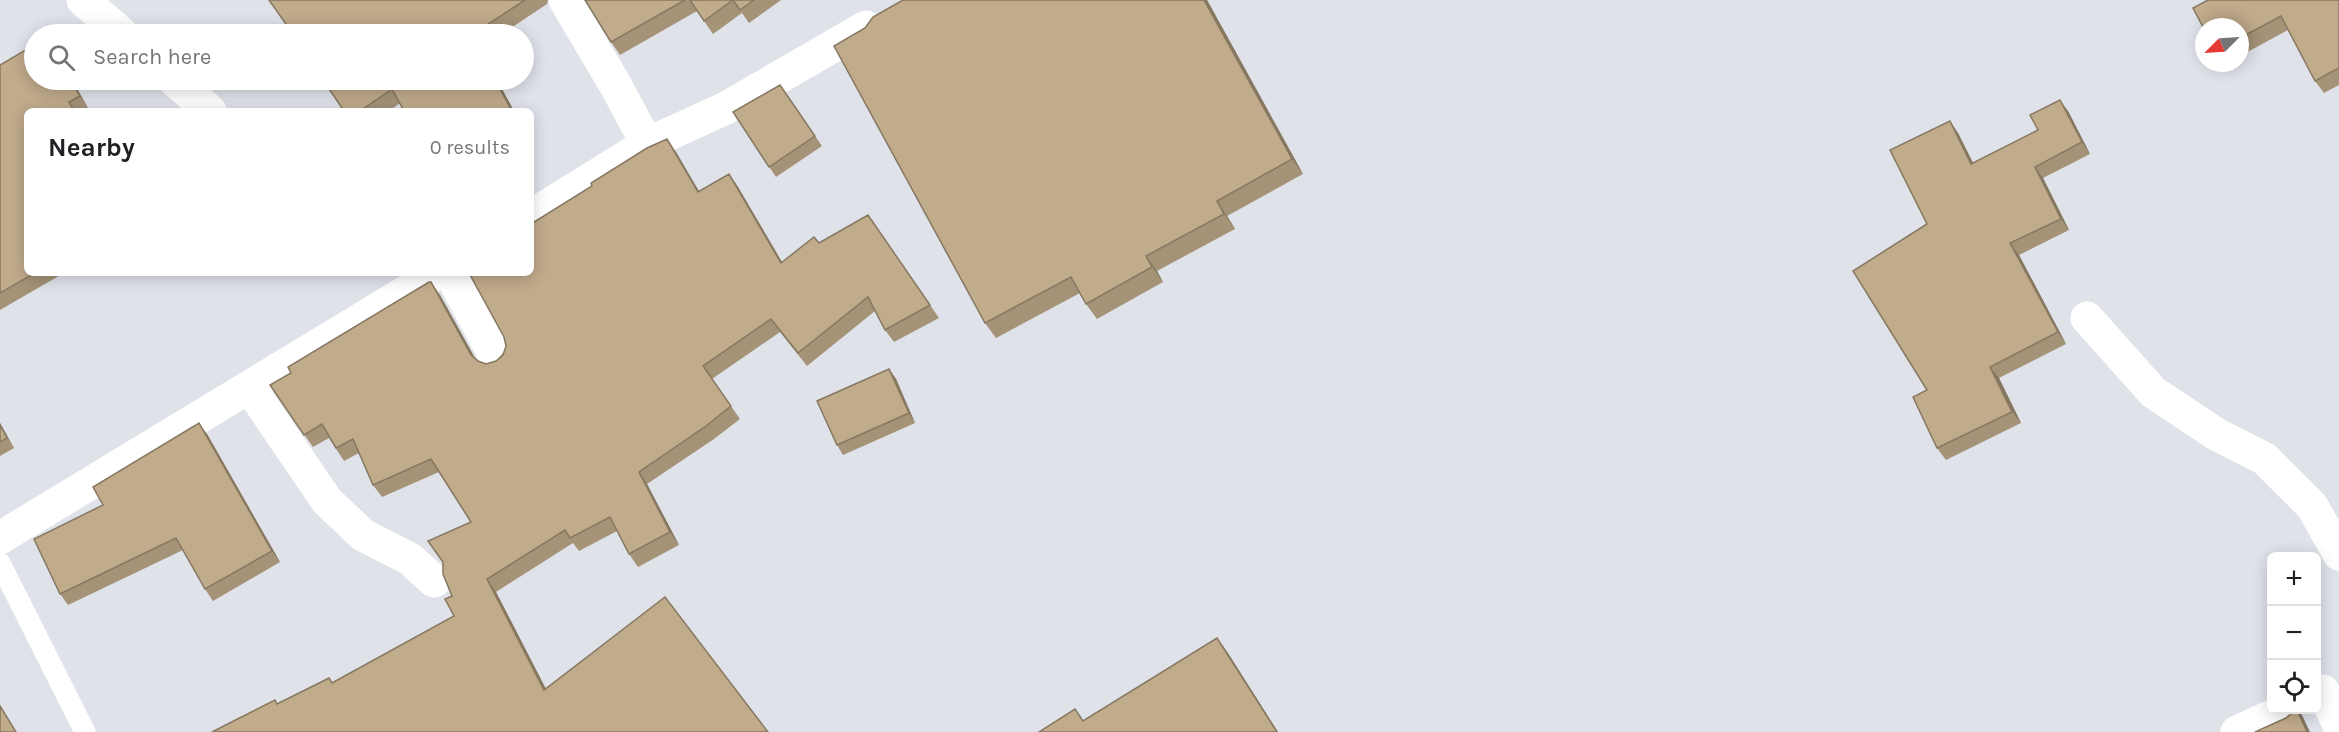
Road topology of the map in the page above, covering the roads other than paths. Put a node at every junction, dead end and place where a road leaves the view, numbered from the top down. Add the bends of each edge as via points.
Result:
1 (83, 0) edge
2 (565, 0) edge
3 (111, 24) edge
4 (866, 27) edge
5 (186, 90) edge
6 (207, 108) edge
7 (647, 144) junction
8 (534, 214) edge
9 (452, 276) edge
10 (416, 278) edge
11 (2087, 318) dead end
12 (496, 357) dead end
13 (250, 388) junction
14 (0, 538) edge
15 (2339, 554) edge
16 (0, 562) edge
17 (434, 581) dead end
18 (2326, 690) edge
19 (2275, 714) edge
20 (2339, 725) edge
21 (85, 732) edge
22 (2237, 732) edge

1 - 3 street
2 - 7 street
4 - 7 street via 726,108
5 - 6 street
7 - 8 street
9 - 12 street
10 - 13 street
11 - 15 street via 2153,392 2216,434 2265,459 2312,506
13 - 14 street
13 - 17 street via 327,501 363,535 410,559
16 - 21 lane
18 - 20 street
19 - 22 street

